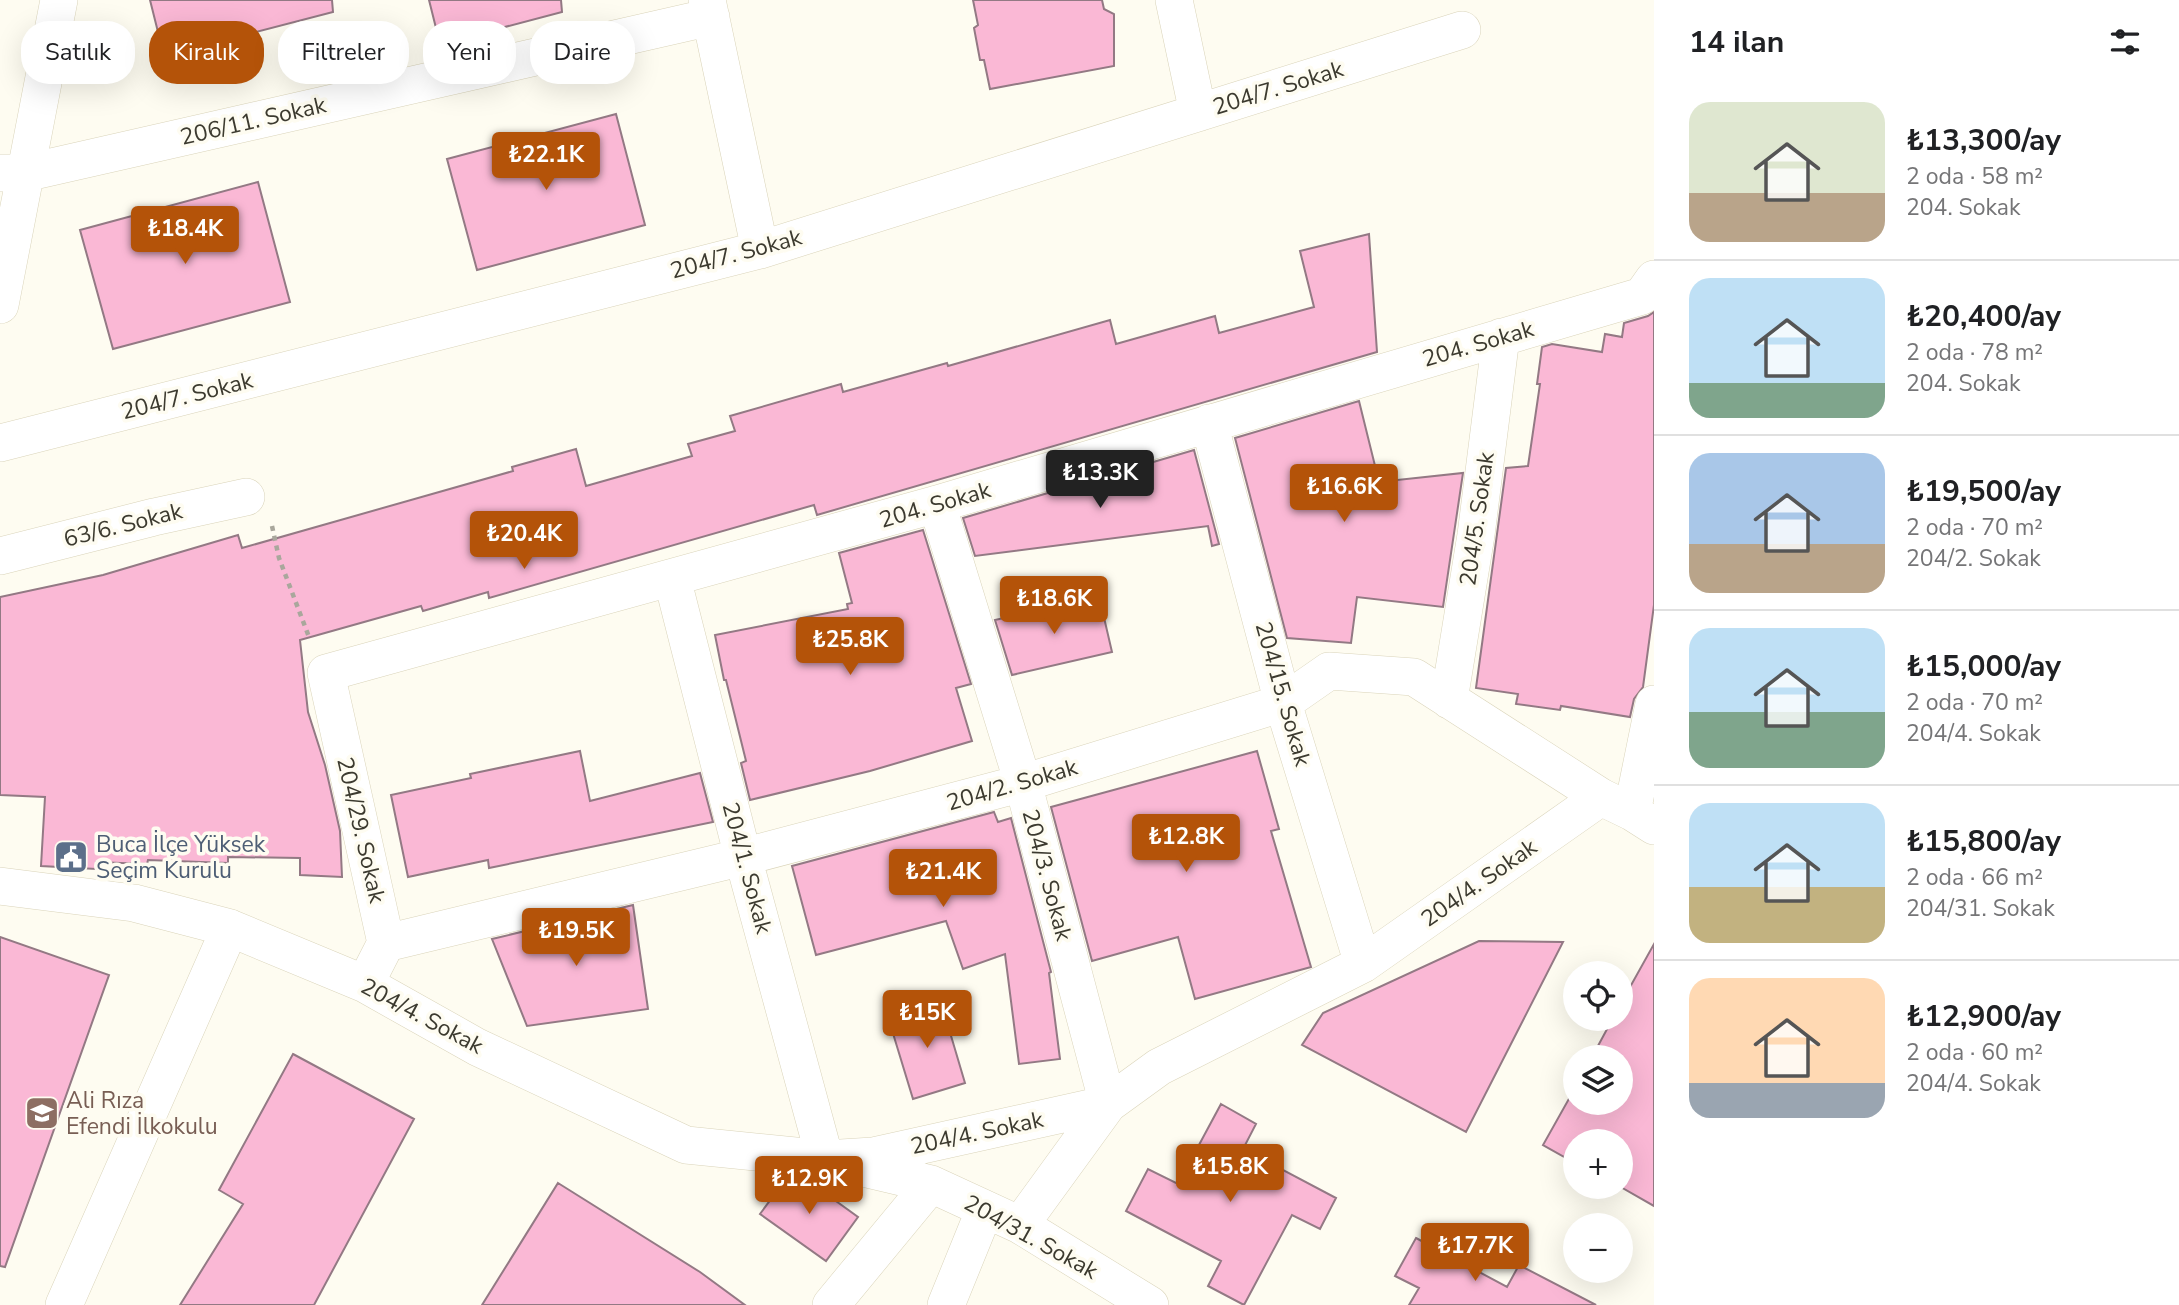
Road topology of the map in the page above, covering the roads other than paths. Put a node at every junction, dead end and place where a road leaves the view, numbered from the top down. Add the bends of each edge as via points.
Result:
1 (60, 0) edge
2 (1174, 0) edge
3 (709, 8) edge
4 (1462, 30) dead end
5 (1198, 113) junction
6 (13, 173) edge
7 (760, 250) junction
8 (1654, 279) edge
9 (0, 305) edge
10 (1501, 337) junction
11 (1209, 423) junction
12 (0, 443) edge
13 (246, 497) road end
14 (937, 504) junction
15 (0, 556) edge
16 (672, 578) junction
17 (326, 673) joint
18 (1450, 700) junction
19 (1283, 703) junction
20 (1654, 704) edge
21 (1023, 783) junction
22 (1629, 812) edge
23 (743, 857) junction
24 (0, 886) edge
25 (230, 928) junction
26 (386, 943) junction
27 (1363, 964) junction
28 (365, 984) junction
29 (1108, 1104) junction
30 (825, 1158) junction
31 (931, 1184) junction
32 (985, 1209) junction
33 (1020, 1225) junction
34 (64, 1305) edge
35 (831, 1305) edge
36 (946, 1305) edge
37 (1150, 1305) edge

1 - 6 street
2 - 5 street
3 - 6 street, 206/11. Sokak
3 - 7 street
4 - 5 street, 204/7. Sokak
5 - 7 street, 204/7. Sokak
6 - 9 street
7 - 12 street, 204/7. Sokak
8 - 10 street, 204. Sokak via 1642,296
10 - 11 street, 204. Sokak
10 - 18 street, 204/5. Sokak
11 - 14 street, 204. Sokak
11 - 19 street, 204/15. Sokak
13 - 15 street, 63/6. Sokak
14 - 16 street, 204. Sokak
14 - 21 street, 204/3. Sokak
16 - 17 street, 204. Sokak
16 - 23 street, 204/1. Sokak
17 - 26 street, 204/29. Sokak
18 - 19 street, 204/2. Sokak via 1414,677 1329,671
18 - 22 street, 204/2. Sokak
19 - 21 street, 204/2. Sokak
19 - 27 street, 204/15. Sokak
20 - 22 street
21 - 23 street, 204/2. Sokak
21 - 29 street, 204/3. Sokak
22 - 27 street, 204/4. Sokak
23 - 26 street, 204/2. Sokak
23 - 30 street, 204/1. Sokak
24 - 25 street, 204/4. Sokak via 134,903
25 - 28 street, 204/4. Sokak
25 - 34 street
26 - 28 street
27 - 29 street, 204/4. Sokak via 1159,1068
28 - 30 street, 204/4. Sokak via 477,1047 686,1145
29 - 30 street, 204/4. Sokak via 873,1156
29 - 33 street
30 - 31 street, 204/31. Sokak
31 - 32 street, 204/31. Sokak
31 - 35 street
32 - 33 street, 204/31. Sokak
32 - 36 street
33 - 37 street, 204/31. Sokak

